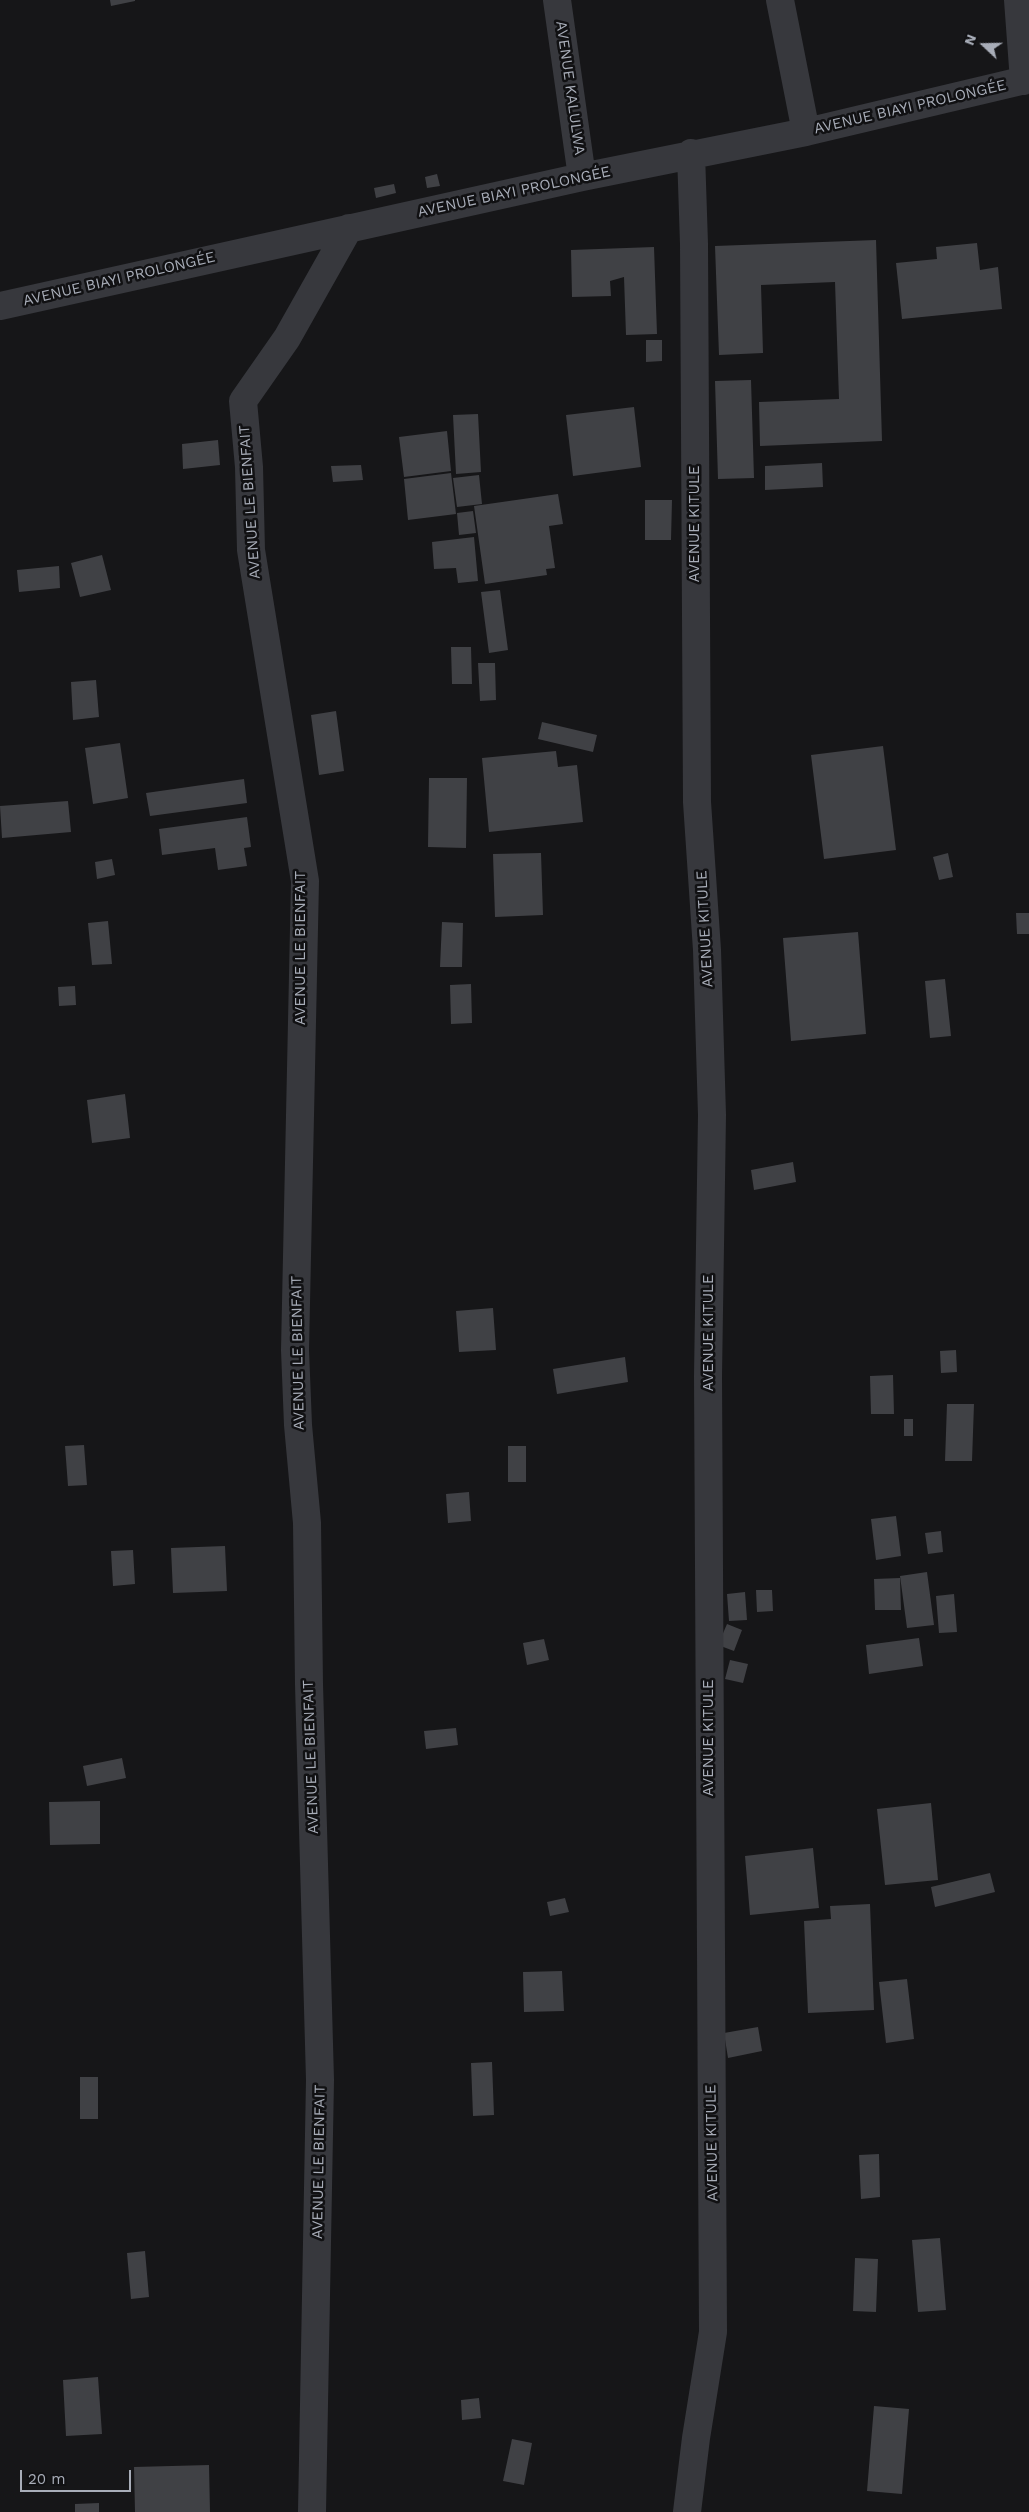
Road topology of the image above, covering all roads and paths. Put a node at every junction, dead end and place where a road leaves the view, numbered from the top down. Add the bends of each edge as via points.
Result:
1 (557, 0) edge
2 (780, 0) edge
3 (1018, 0) edge
4 (1026, 80) edge
5 (806, 132) junction
6 (691, 154) junction
7 (582, 176) junction
8 (349, 228) junction
9 (0, 306) edge
10 (312, 2512) edge
11 (687, 2512) edge

1 - 7 street, AVENUE KALULWA
2 - 5 street
3 - 4 street
4 - 5 street, AVENUE BIAYI PROLONGÉE
5 - 6 street, AVENUE BIAYI PROLONGÉE
6 - 7 street, AVENUE BIAYI PROLONGÉE
6 - 11 street, AVENUE KITULE via 697,802 708,950 712,1115 708,1405 713,2332
7 - 8 street, AVENUE BIAYI PROLONGÉE
8 - 9 street, AVENUE BIAYI PROLONGÉE
8 - 10 street, AVENUE LE BIENFAIT via 287,338 243,401 251,550 304,882 295,1350 307,1523 320,2080

